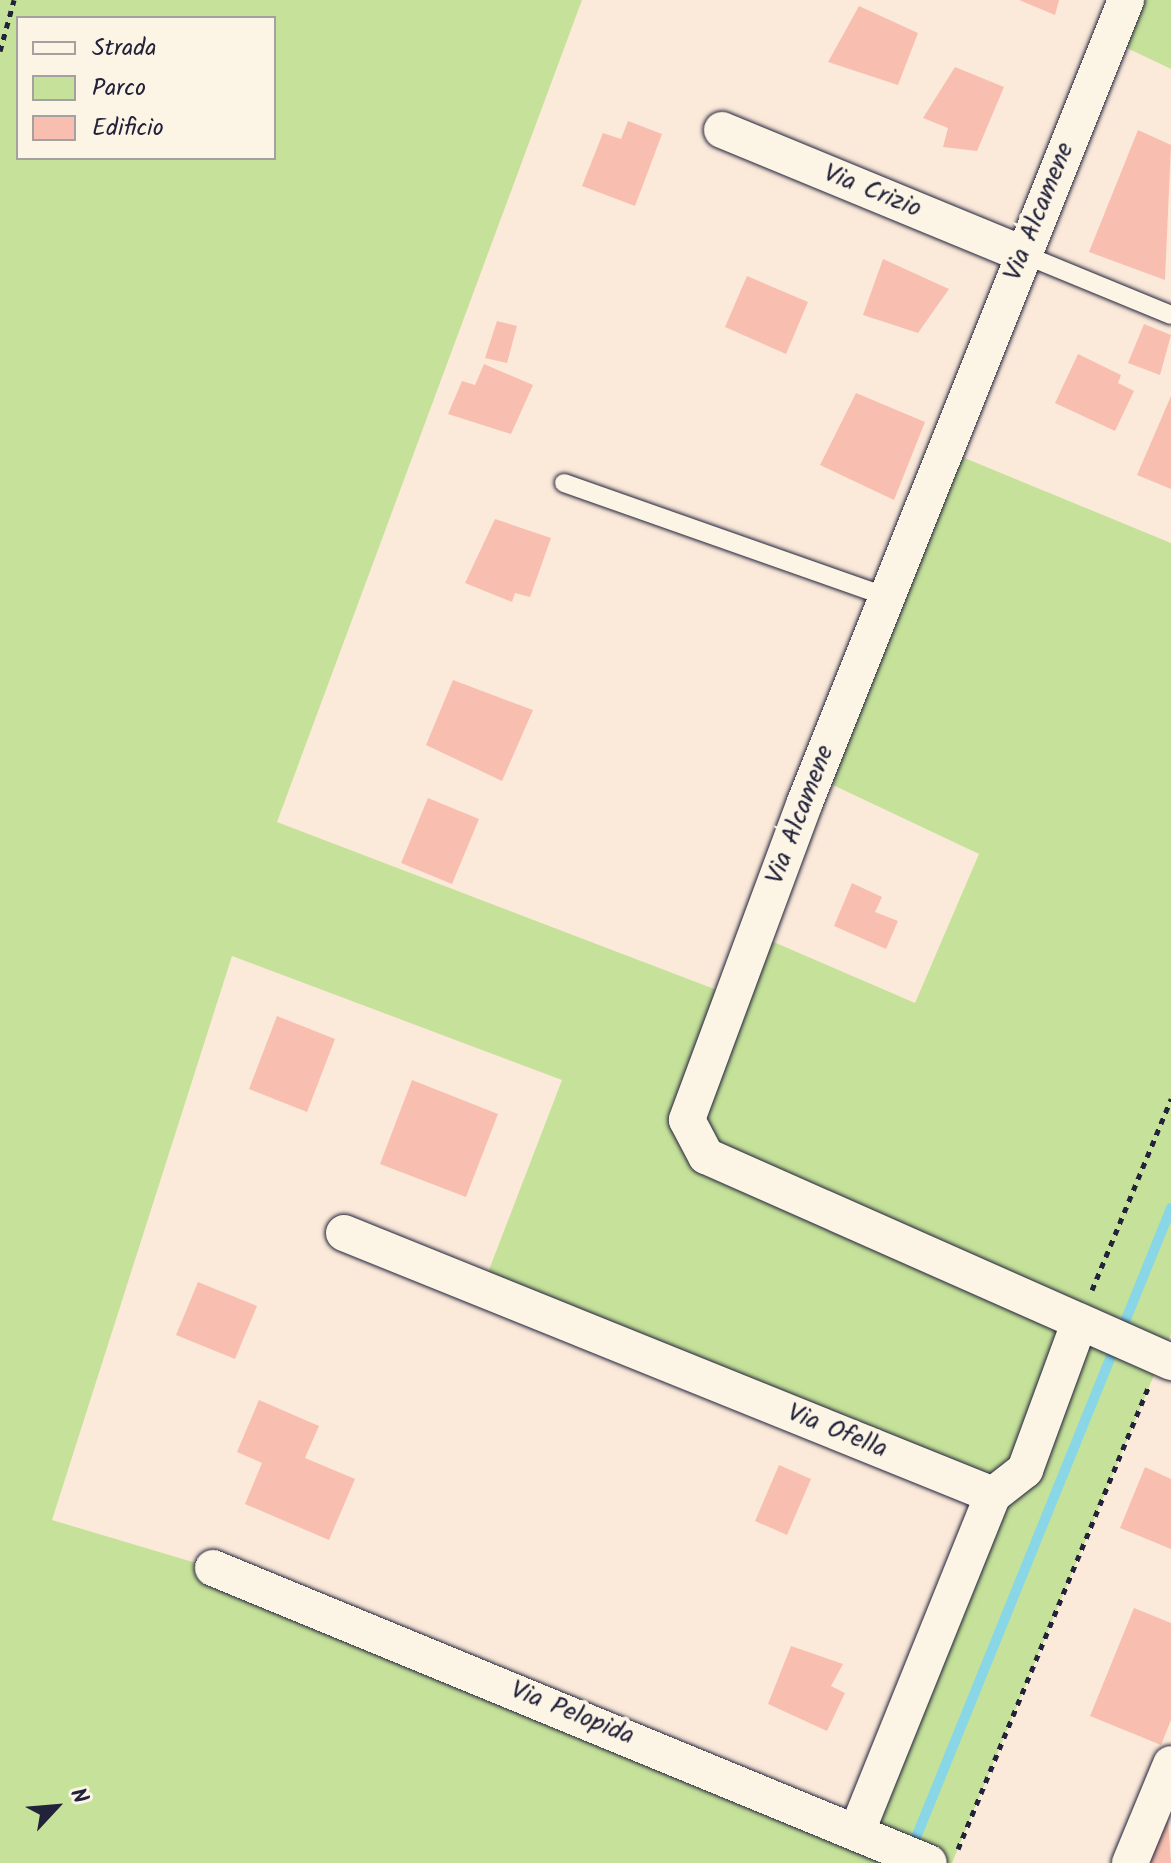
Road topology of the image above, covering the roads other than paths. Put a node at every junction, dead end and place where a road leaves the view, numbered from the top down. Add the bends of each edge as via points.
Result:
1 (1126, 0) edge
2 (722, 130) dead end
3 (1023, 254) junction
4 (1171, 315) edge
5 (564, 483) dead end
6 (887, 597) junction
7 (344, 1233) dead end
8 (1078, 1326) junction
9 (1166, 1360) edge
10 (993, 1495) junction
11 (213, 1568) dead end
12 (1171, 1764) edge
13 (857, 1831) junction
14 (929, 1863) edge
15 (1130, 1863) edge

1 - 3 street, Via Alcamene
2 - 3 street, Via Crizio
3 - 4 lane
3 - 6 street, Via Alcamene
5 - 6 lane
6 - 8 street, Via Alcamene via 689,1105 690,1134 706,1156
7 - 10 street, Via Ofella
8 - 9 street, Via Alcamene
8 - 10 street via 1025,1470
10 - 13 street
11 - 13 street, Via Pelopida
12 - 15 street
13 - 14 street, Via Pelopida

